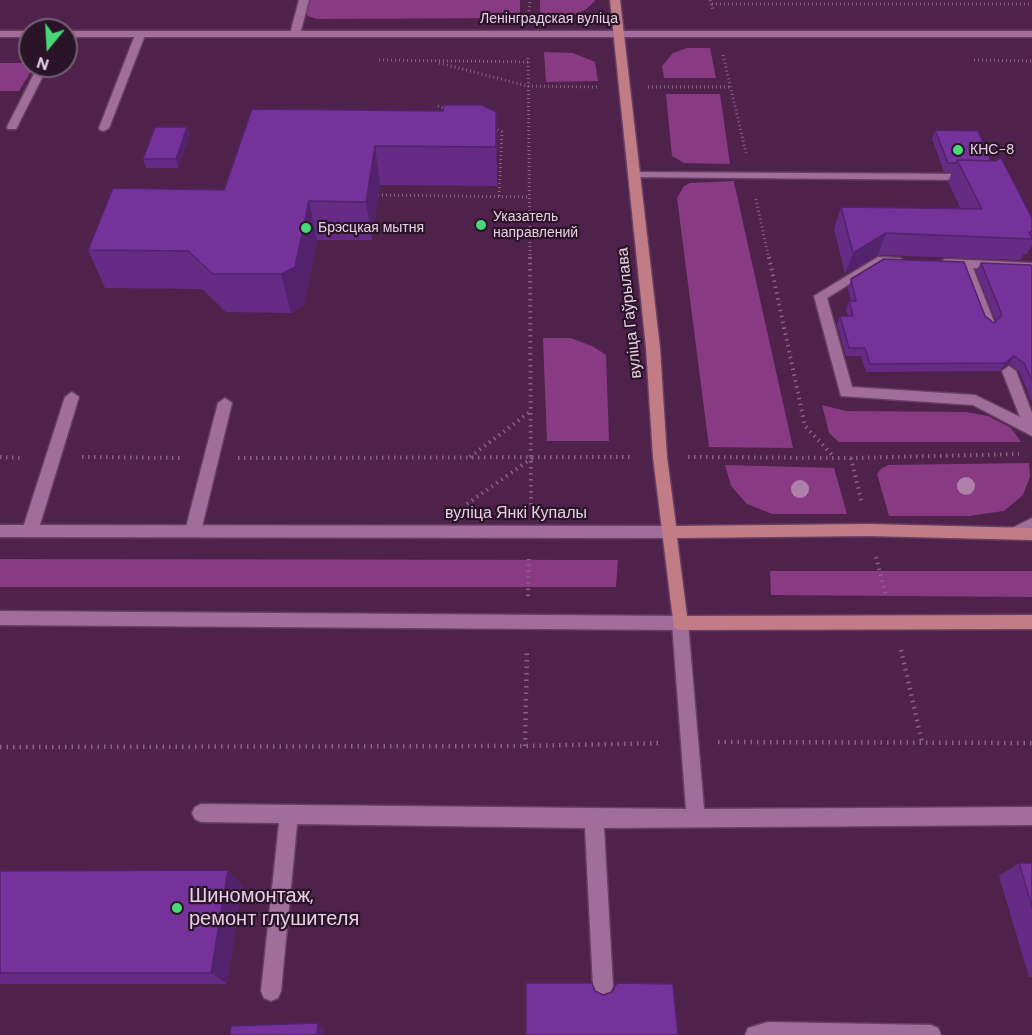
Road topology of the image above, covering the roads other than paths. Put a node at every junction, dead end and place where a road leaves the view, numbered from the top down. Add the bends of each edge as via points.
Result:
1 (304, 0) edge
2 (615, 0) edge
3 (619, 32) junction
4 (0, 34) edge
5 (18, 34) edge
6 (78, 34) edge
7 (295, 34) junction
8 (1032, 34) edge
9 (140, 35) junction
10 (37, 78) edge
11 (12, 127) dead end
12 (104, 128) dead end
13 (634, 175) junction
14 (985, 177) edge
15 (910, 262) edge
16 (932, 263) edge
17 (965, 264) junction
18 (1032, 267) edge
19 (989, 324) edge
20 (1009, 371) edge
21 (72, 398) dead end
22 (225, 403) dead end
23 (1032, 430) edge
24 (1032, 524) edge
25 (0, 531) edge
26 (30, 531) junction
27 (193, 531) junction
28 (670, 532) junction
29 (1015, 534) junction
30 (1032, 534) edge
31 (0, 618) edge
32 (1032, 622) edge
33 (680, 623) junction
34 (201, 813) dead end
35 (289, 815) junction
36 (1032, 816) edge
37 (696, 818) junction
38 (594, 819) junction
39 (603, 986) dead end
40 (271, 991) dead end
41 (755, 1035) edge
42 (932, 1035) edge

1 - 7 main road
2 - 3 main road, вуліца Гаўрылава
3 - 7 main road, Ленінградская вуліца
3 - 8 main road, Ленінградская вуліца
3 - 13 main road, вуліца Гаўрылава
4 - 5 main road
6 - 9 main road, Ленінградская вуліца
7 - 9 main road, Ленінградская вуліца
9 - 12 main road
10 - 11 main road
13 - 14 main road
13 - 28 main road, вуліца Гаўрылава
15 - 23 main road via 878,261 820,296 846,392 975,400
16 - 17 main road
17 - 18 main road
17 - 19 main road
20 - 23 main road
21 - 26 main road
22 - 27 main road
24 - 29 main road
25 - 26 main road, вуліца Янкі Купалы
26 - 27 main road, вуліца Янкі Купалы
27 - 28 main road, вуліца Янкі Купалы
28 - 29 main road, вуліца Янкі Купалы via 868,530
28 - 33 main road, вуліца Гаўрылава
29 - 30 main road, вуліца Янкі Купалы
31 - 33 main road
32 - 33 main road
33 - 37 main road
34 - 35 main road
35 - 38 main road
35 - 40 main road
36 - 37 main road
37 - 38 main road
38 - 39 main road
41 - 42 main road

